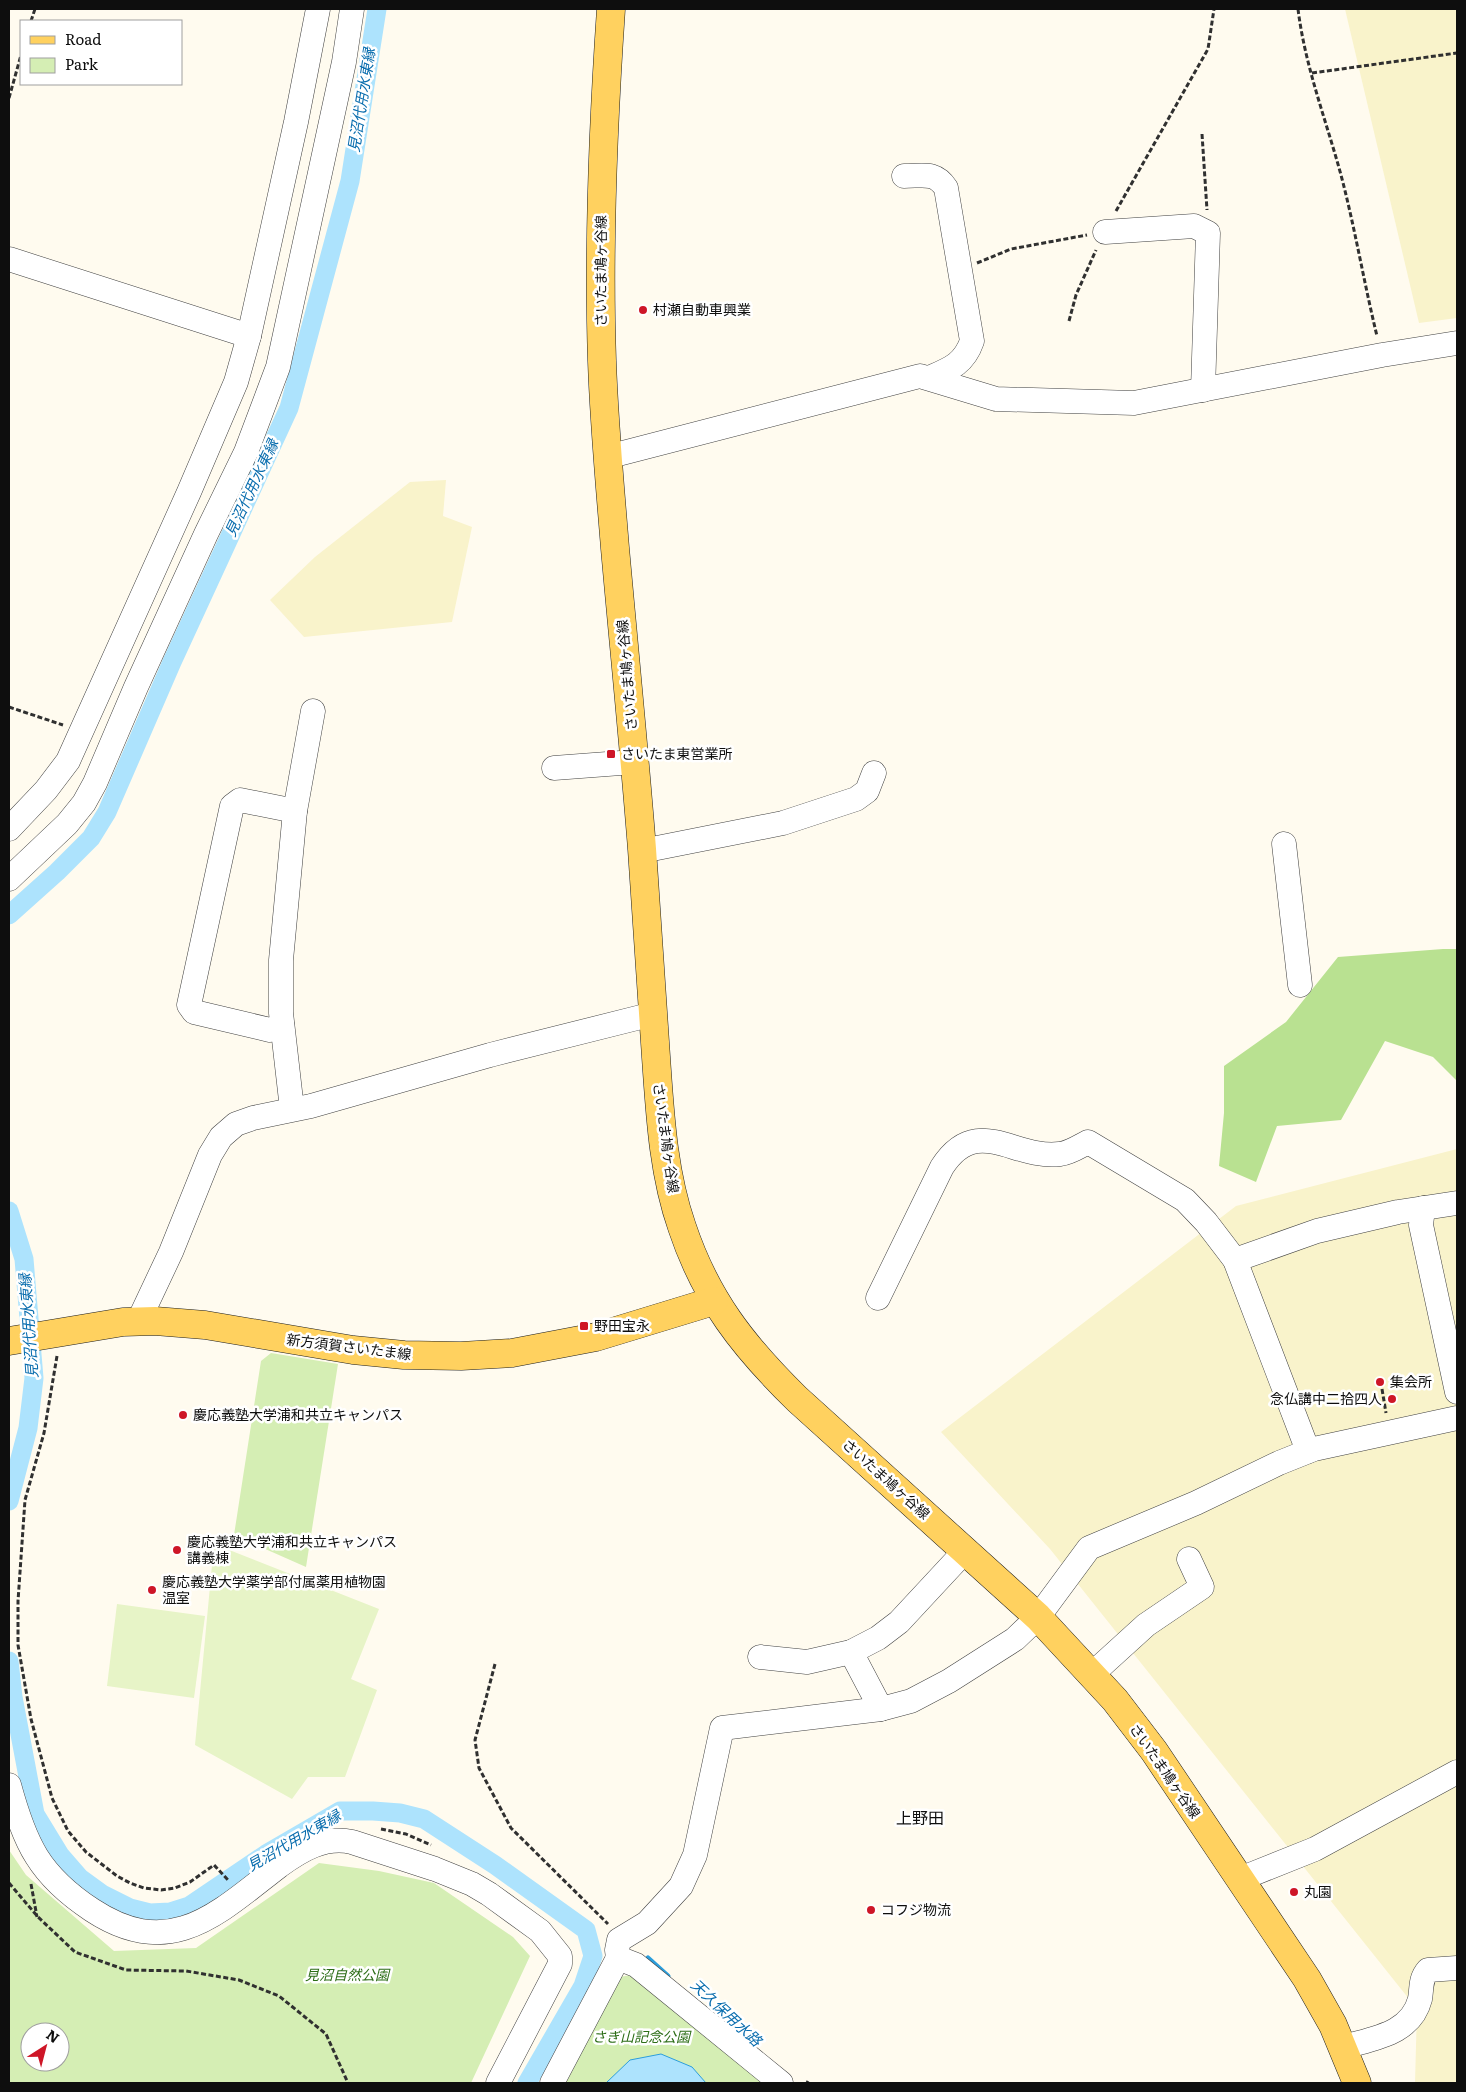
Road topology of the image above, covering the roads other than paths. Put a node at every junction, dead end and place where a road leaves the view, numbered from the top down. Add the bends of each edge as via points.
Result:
1 (318, 9) edge
2 (352, 9) edge
3 (611, 9) edge
4 (904, 176) dead end
5 (1105, 232) road end
6 (9, 259) edge
7 (249, 336) junction
8 (1457, 344) edge
9 (929, 378) junction
10 (1203, 390) junction
11 (607, 457) junction
12 (313, 711) dead end
13 (634, 762) junction
14 (554, 768) dead end
15 (874, 773) dead end
16 (295, 811) junction
17 (9, 829) edge
18 (1284, 844) dead end
19 (642, 851) junction
20 (9, 879) edge
21 (1300, 985) dead end
22 (653, 1014) junction
23 (282, 1025) junction
24 (292, 1109) junction
25 (1457, 1203) edge
26 (1423, 1208) junction
27 (1235, 1260) junction
28 (878, 1298) dead end
29 (714, 1301) junction
30 (138, 1322) junction
31 (11, 1341) edge
32 (1457, 1392) edge
33 (1457, 1403) edge
34 (1457, 1418) edge
35 (1457, 1429) edge
36 (1308, 1451) junction
37 (965, 1551) junction
38 (1189, 1559) dead end
39 (1038, 1617) junction
40 (851, 1652) junction
41 (760, 1657) dead end
42 (1091, 1675) junction
43 (881, 1709) junction
44 (1457, 1772) edge
45 (9, 1785) edge
46 (1240, 1880) junction
47 (619, 1949) junction
48 (1457, 1968) edge
49 (1344, 2047) junction
50 (498, 2083) edge
51 (552, 2083) edge
52 (781, 2083) edge
53 (1357, 2083) edge

1 - 7 street
2 - 20 street via 344,62 278,367 263,409 95,783 67,824
3 - 11 main road, さいたま鳩ヶ谷線 via 600,196 602,365
4 - 9 street via 933,176 940,178 946,188 972,341 968,354 955,366
5 - 10 street via 1194,226 1208,233
6 - 7 street
7 - 17 street via 236,382 68,761
8 - 10 street via 1382,355
9 - 10 street via 996,399 1134,403
9 - 11 street via 920,376 896,381
11 - 13 main road, さいたま鳩ヶ谷線
12 - 16 street
13 - 14 street
13 - 19 main road, さいたま鳩ヶ谷線
15 - 19 street via 867,791 856,799 783,823
16 - 23 street via 281,960
16 - 23 street via 240,800 232,806 190,1006 194,1012 270,1030
18 - 21 street
19 - 22 main road, さいたま鳩ヶ谷線
22 - 24 street via 490,1054
22 - 29 main road, さいたま鳩ヶ谷線 via 661,1124 670,1186 681,1226
23 - 24 street
24 - 30 street via 236,1124 221,1137 210,1155 171,1252
25 - 26 street
26 - 27 street via 1317,1231
26 - 32 street via 1421,1225
27 - 28 street via 1206,1222 1184,1200 1088,1142 1063,1154 1044,1155 1006,1144 975,1141 960,1146 942,1167
27 - 36 street
29 - 30 main road, 新方須賀さいたま線 via 580,1341 461,1356 354,1350 204,1325
29 - 37 main road, さいたま鳩ヶ谷線 via 773,1375
30 - 31 main road, 新方須賀さいたま線 via 54,1342
33 - 34 street
34 - 35 street
34 - 36 street
36 - 39 street via 1089,1548
37 - 39 main road, さいたま鳩ヶ谷線
37 - 40 street via 899,1622
38 - 42 street via 1202,1587 1146,1626
39 - 42 main road, さいたま鳩ヶ谷線
39 - 43 street via 1015,1639 950,1681 911,1701
40 - 41 street via 807,1662
40 - 43 street
42 - 46 main road, さいたま鳩ヶ谷線 via 1115,1700 1154,1751
43 - 47 street via 722,1728 695,1855 681,1886
44 - 46 street via 1315,1849
45 - 50 street via 18,1819 43,1867 81,1902 132,1929 165,1932 196,1925 220,1912 294,1855 326,1841 352,1842 435,1869 489,1894 540,1931 560,1956 560,1964
46 - 49 main road, さいたま鳩ヶ谷線 via 1307,1979
47 - 51 street
47 - 52 street
48 - 49 street via 1428,1970 1423,1976 1419,2000 1409,2022 1390,2033
49 - 53 main road, さいたま鳩ヶ谷線

